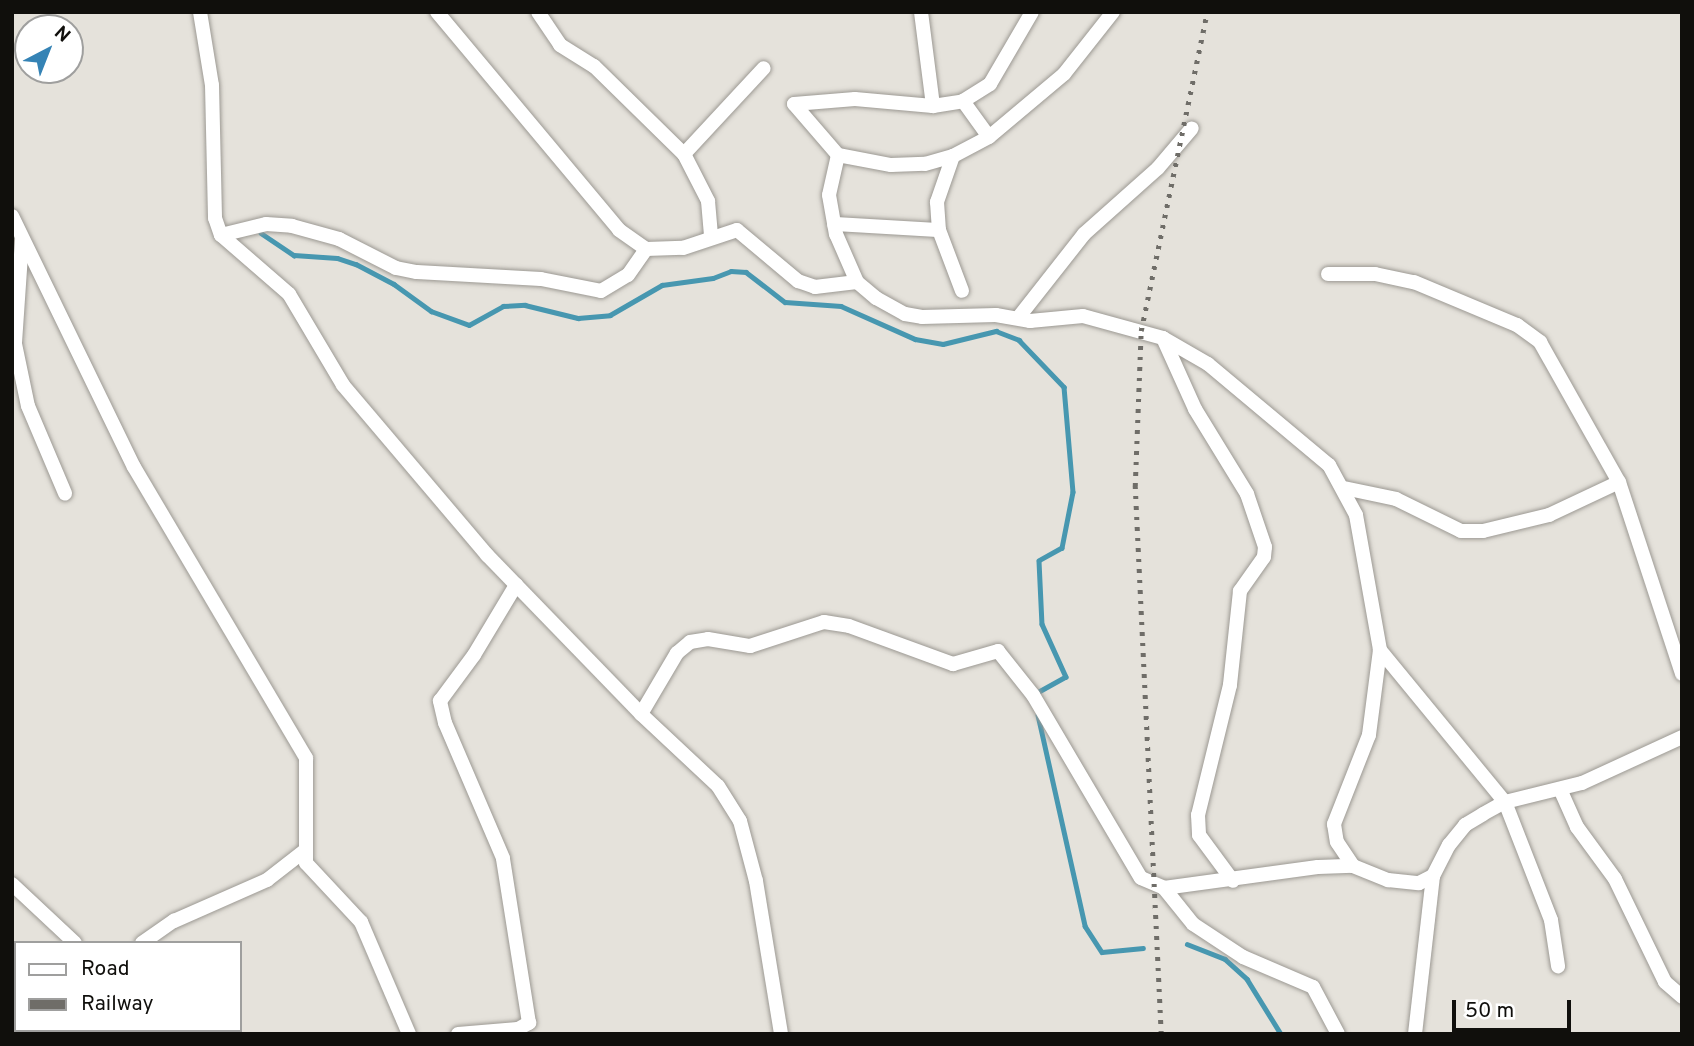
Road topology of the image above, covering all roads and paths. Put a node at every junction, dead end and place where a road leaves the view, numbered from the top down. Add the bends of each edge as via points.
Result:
1 (200, 12) edge
2 (436, 12) edge
3 (538, 12) edge
4 (921, 12) edge
5 (1032, 12) edge
6 (1113, 12) edge
7 (764, 68) dead end
8 (963, 101) junction
9 (933, 106) junction
10 (1192, 128) dead end
11 (989, 137) junction
12 (684, 154) junction
13 (838, 155) junction
14 (953, 156) junction
15 (12, 216) edge
16 (834, 224) junction
17 (939, 230) junction
18 (221, 235) junction
19 (711, 236) junction
20 (22, 240) junction
21 (646, 249) junction
22 (1328, 274) dead end
23 (857, 282) junction
24 (962, 291) dead end
25 (1018, 318) junction
26 (1163, 338) junction
27 (1619, 482) junction
28 (1344, 488) junction
29 (65, 494) dead end
30 (516, 585) junction
31 (1380, 650) junction
32 (1682, 674) edge
33 (641, 714) junction
34 (1682, 737) edge
35 (1560, 789) junction
36 (1505, 802) junction
37 (303, 852) junction
38 (1353, 866) junction
39 (1433, 876) junction
40 (1233, 881) junction
41 (12, 884) edge
42 (1164, 888) junction
43 (73, 941) edge
44 (145, 941) edge
45 (1558, 966) dead end
46 (1681, 999) edge
47 (409, 1034) edge
48 (458, 1034) edge
49 (781, 1034) edge
50 (1338, 1034) edge
51 (1415, 1034) edge

1 - 18 street via 212,85 215,218
2 - 21 street via 619,230
3 - 12 street via 560,45 594,66
4 - 9 street
5 - 8 street via 990,84
6 - 11 street via 1064,74
7 - 12 street
8 - 9 street
8 - 11 street
9 - 13 street via 855,99 794,104
10 - 25 street via 1158,168 1084,234
11 - 14 street
12 - 19 street via 708,201
13 - 14 street via 891,166
13 - 16 street via 829,195
14 - 17 street via 937,202
15 - 20 street
16 - 17 street
16 - 23 street
17 - 24 street
18 - 21 street via 266,224 292,226 350,243 396,268 541,279 601,291 628,275
18 - 30 street via 289,294 351,395
19 - 21 street via 683,248
19 - 23 street via 737,230 792,276 815,287
20 - 29 street via 15,344 28,406
20 - 37 street via 134,467 306,758
22 - 27 street via 1374,274 1414,282 1517,325 1540,342
23 - 25 street via 905,314
25 - 26 street via 1083,316
26 - 28 street via 1202,359 1311,448
26 - 40 street via 1195,409 1247,494 1265,547 1264,557 1240,591 1230,684 1198,815 1199,835
27 - 28 street via 1549,515 1461,531 1396,499
27 - 32 street
28 - 31 street via 1356,515
30 - 33 street
30 - 48 street via 440,701 445,723 503,858 528,1023 519,1029
31 - 36 street
31 - 38 street via 1369,735 1334,824 1337,842
33 - 42 street via 677,653 690,642 708,639 750,646 824,622 849,626 953,664 998,651 1033,695 1141,878
33 - 49 street via 718,786 740,821 756,881
34 - 35 street
35 - 36 street
35 - 46 street via 1577,827 1615,879 1665,982
36 - 39 street via 1465,825
36 - 45 street via 1551,920
37 - 44 street via 267,880 183,917
37 - 47 street via 317,877 361,922
38 - 39 street via 1405,884
38 - 40 street
39 - 51 street
40 - 42 street
41 - 43 street
42 - 50 street via 1193,924 1243,957 1313,987

